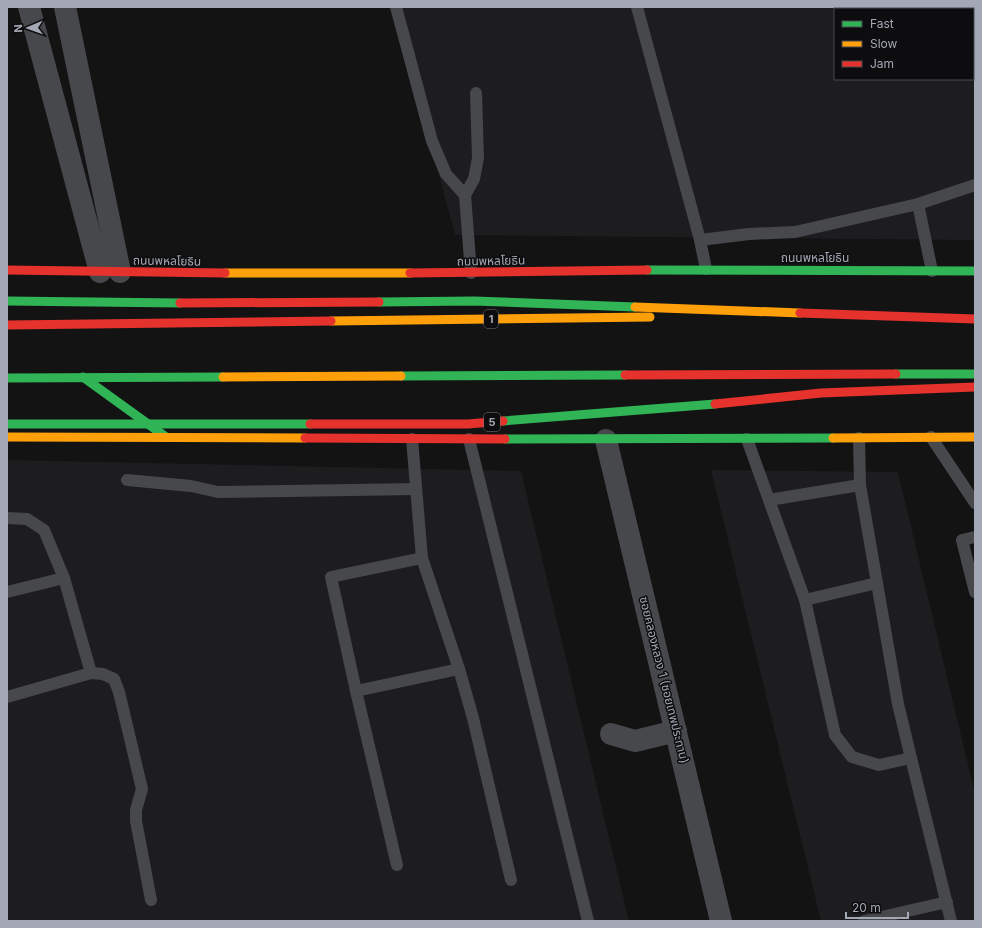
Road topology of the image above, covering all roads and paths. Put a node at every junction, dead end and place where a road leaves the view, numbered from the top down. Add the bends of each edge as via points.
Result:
1 (29, 7) edge
2 (65, 7) edge
3 (396, 7) edge
4 (637, 7) edge
5 (476, 92) dead end
6 (975, 185) edge
7 (465, 195) junction
8 (918, 204) junction
9 (700, 240) junction
10 (706, 269) junction
11 (7, 270) edge
12 (932, 271) junction
13 (975, 271) edge
14 (110, 272) junction
15 (471, 273) junction
16 (7, 301) edge
17 (975, 312) edge
18 (975, 319) edge
19 (7, 324) edge
20 (975, 374) edge
21 (83, 377) junction
22 (7, 378) edge
23 (975, 387) edge
24 (7, 424) edge
25 (7, 437) edge
26 (166, 437) junction
27 (931, 437) junction
28 (975, 437) edge
29 (859, 438) junction
30 (412, 439) junction
31 (469, 439) junction
32 (747, 439) junction
33 (606, 440) junction
34 (127, 480) dead end
35 (860, 485) junction
36 (416, 489) junction
37 (769, 500) junction
38 (975, 503) edge
39 (7, 518) edge
40 (975, 537) edge
41 (422, 558) junction
42 (64, 578) junction
43 (877, 583) junction
44 (7, 592) edge
45 (975, 592) edge
46 (805, 600) junction
47 (459, 669) junction
48 (91, 673) junction
49 (356, 691) junction
50 (7, 697) edge
51 (676, 731) junction
52 (612, 734) dead end
53 (911, 758) junction
54 (397, 865) dead end
55 (511, 880) dead end
56 (151, 900) dead end
57 (947, 902) junction
58 (588, 921) edge
59 (721, 921) edge
60 (864, 921) edge
61 (951, 921) edge

1 - 14 street
2 - 14 street
3 - 7 lane via 432,140 446,174
4 - 9 lane
5 - 7 lane via 478,158 474,180
6 - 8 lane
7 - 15 lane
8 - 9 lane via 795,232
8 - 12 lane
9 - 10 lane
10 - 12 main road, ถนนพหลโยธิน
10 - 15 main road, ถนนพหลโยธิน
11 - 14 main road, ถนนพหลโยธิน
12 - 13 main road, ถนนพหลโยธิน
14 - 15 main road, ถนนพหลโยธิน
16 - 18 main road, bridge via 474,301
17 - 19 main road, 1
20 - 21 main road
21 - 22 main road
21 - 26 main road
23 - 24 main road, 5, bridge via 821,393 643,411 468,424
25 - 26 main road
26 - 30 main road
27 - 28 main road
27 - 29 main road
27 - 38 lane
29 - 32 main road
29 - 35 lane
30 - 31 main road
30 - 36 lane
31 - 33 main road
31 - 58 lane
32 - 33 main road
32 - 37 lane
33 - 51 street, ซอยคลองหลวง 1 (ซอยเทพประทาน)
34 - 36 lane via 191,486 218,492
35 - 37 lane
35 - 43 lane
36 - 41 lane
37 - 46 lane
39 - 42 lane via 27,519 44,530
40 - 45 lane via 962,540
41 - 47 lane
41 - 49 lane via 331,577
42 - 44 lane
42 - 48 lane
43 - 46 lane
43 - 53 lane via 898,704
46 - 53 lane via 835,735 852,757 879,766
47 - 49 lane
47 - 55 lane
48 - 50 lane
48 - 56 lane via 103,674 114,679 119,692 142,789 136,810 136,821
49 - 54 lane
51 - 52 street via 635,741
51 - 59 street, ซอยคลองหลวง 1 (ซอยเทพประทาน)
53 - 57 lane
57 - 60 lane
57 - 61 lane

